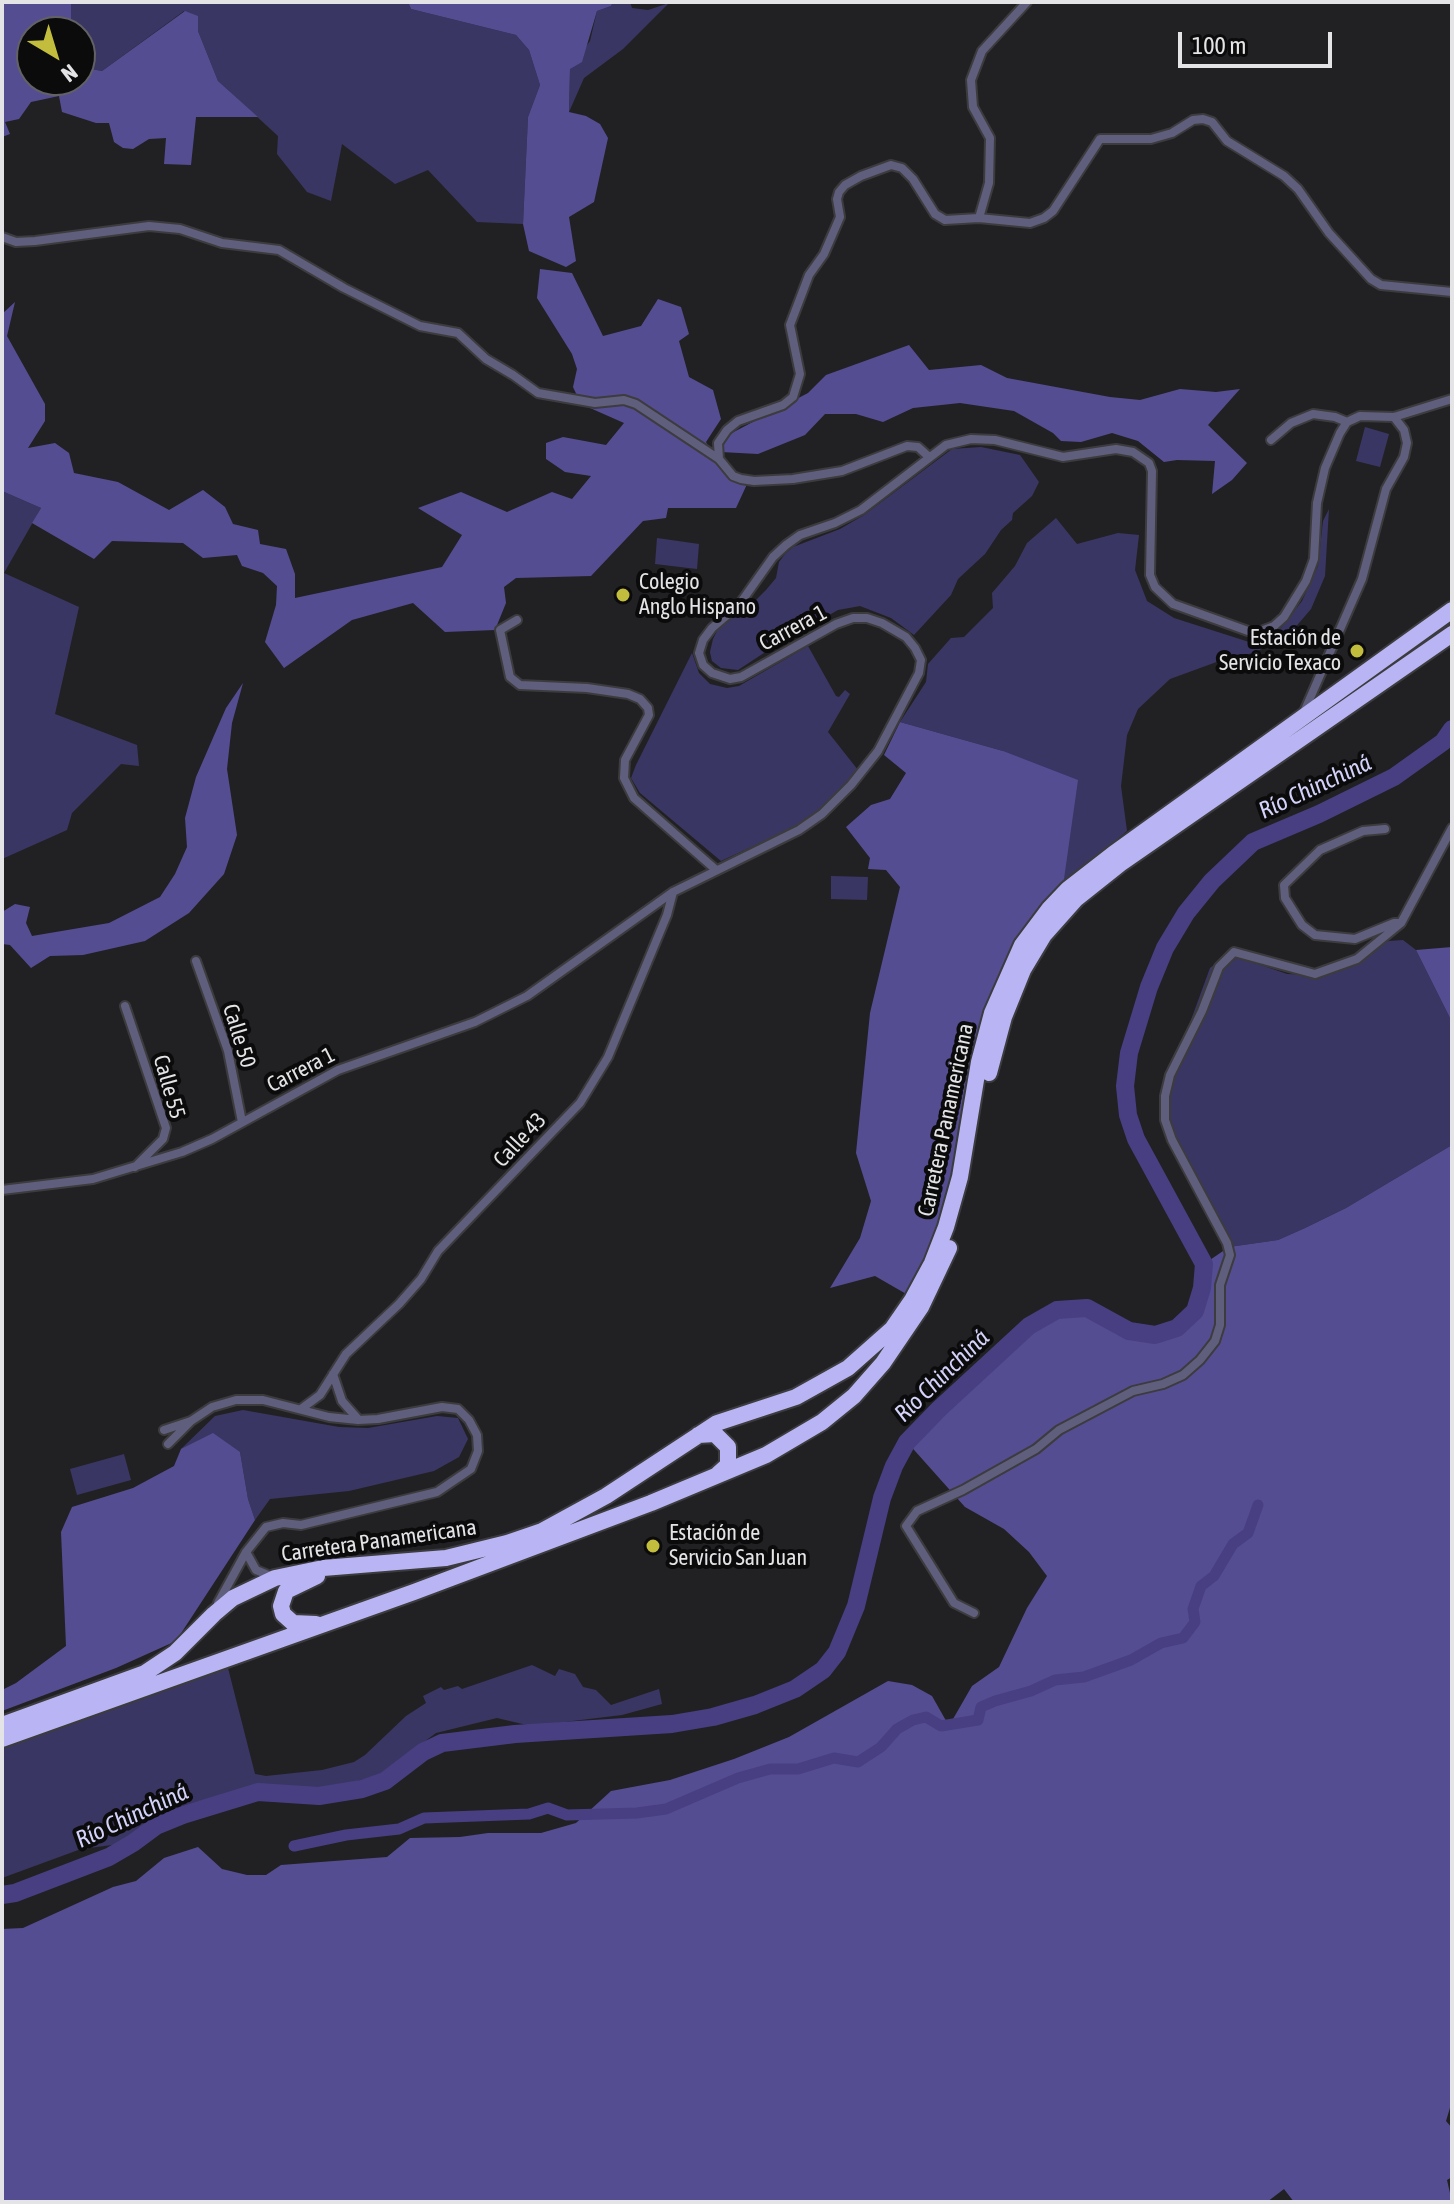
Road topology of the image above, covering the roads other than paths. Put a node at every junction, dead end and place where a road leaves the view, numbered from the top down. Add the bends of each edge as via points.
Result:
1 (1027, 2) edge
2 (979, 218) junction
3 (2, 237) edge
4 (1452, 292) edge
5 (1452, 399) edge
6 (1394, 417) junction
7 (1347, 422) junction
8 (1271, 440) dead end
9 (719, 450) junction
10 (929, 457) junction
11 (1452, 610) edge
12 (517, 620) dead end
13 (1452, 634) edge
14 (1300, 719) junction
15 (1452, 828) edge
16 (1385, 829) dead end
17 (715, 869) junction
18 (673, 892) junction
19 (1401, 923) junction
20 (196, 961) dead end
21 (125, 1006) dead end
22 (242, 1122) junction
23 (134, 1168) junction
24 (2, 1190) edge
25 (333, 1374) junction
26 (300, 1409) junction
27 (358, 1420) junction
28 (191, 1421) junction
29 (164, 1430) dead end
30 (697, 1435) junction
31 (168, 1444) dead end
32 (713, 1477) junction
33 (246, 1552) junction
34 (345, 1566) junction
35 (275, 1578) junction
36 (974, 1613) dead end
37 (330, 1624) junction
38 (192, 1635) junction
39 (2, 1725) edge
40 (2, 1739) edge

1 - 2 street via 982,51 971,80 973,107 990,138 989,183
2 - 4 street via 1030,223 1044,218 1100,139 1151,139 1203,119 1298,189 1371,279 1381,285
2 - 9 street via 945,220 935,214 913,179 891,165 845,185 837,199 840,217 790,325 800,374 793,397 738,421 727,430
3 - 9 street via 35,241 149,226 279,250 420,326 458,333 538,393 595,403 624,400
5 - 6 street
6 - 7 street via 1360,416
6 - 14 street via 1404,430 1404,457 1386,489 1362,579
7 - 8 street via 1313,414
7 - 10 street, Carrera 1 via 1325,468 1314,559 1306,581 1284,617 1261,631 1173,604 1155,587 1150,575 1152,471 1133,452 1116,449 1063,457 971,439 946,445
9 - 10 street via 733,476 754,481 842,471 907,446 918,447
10 - 17 street, Carrera 1 via 861,510 786,545 745,599 703,640 703,665 730,679 836,624 867,618 906,637 921,660 878,751 851,785 799,830
11 - 14 highway, Carretera Panamericana
12 - 17 street via 500,630 510,677 520,685 628,694 648,708 625,760 624,778 634,798
13 - 32 highway, Carretera Panamericana via 1120,864 1059,917 1033,951 1004,1017 955,1230 921,1307 854,1396 766,1455
14 - 30 highway, Carretera Panamericana via 1068,889 1022,945 992,1013 946,1227 932,1263 892,1329 823,1384
15 - 19 street
16 - 19 street via 1363,831 1320,850 1284,885 1285,898 1315,935 1355,939
17 - 18 street, Carrera 1
18 - 22 street, Carrera 1 via 527,996 462,1027 338,1070
18 - 25 street, Calle 43 via 608,1057 580,1103 438,1251 407,1295 346,1354
19 - 36 street via 1357,959 1315,974 1234,952 1219,967 1165,1096 1172,1140 1230,1255 1220,1285 1215,1341 1183,1375 1133,1391 917,1511 906,1526 954,1603
20 - 22 street, Calle 50 via 228,1051
21 - 23 street, Calle 55 via 166,1128 163,1139
22 - 23 street, Carrera 1 via 192,1148
23 - 24 street, Carrera 1 via 93,1179
25 - 26 street, Calle 43 via 320,1395
25 - 27 street via 342,1401
26 - 27 street
26 - 28 street via 236,1400
27 - 33 street via 458,1409 477,1435 478,1451 471,1469 437,1492 301,1525 274,1524
28 - 29 street
28 - 31 street
30 - 32 highway via 715,1434 728,1447 728,1465
30 - 34 highway, Carretera Panamericana via 575,1515 507,1543 446,1558
32 - 37 highway, Carretera Panamericana
33 - 35 street via 256,1570
33 - 38 street via 217,1604
34 - 35 highway, Carretera Panamericana
34 - 37 highway via 303,1580 281,1599 283,1614 293,1623
35 - 38 highway, Carretera Panamericana via 233,1598
37 - 40 highway, Carretera Panamericana
38 - 39 highway, Carretera Panamericana via 145,1673

